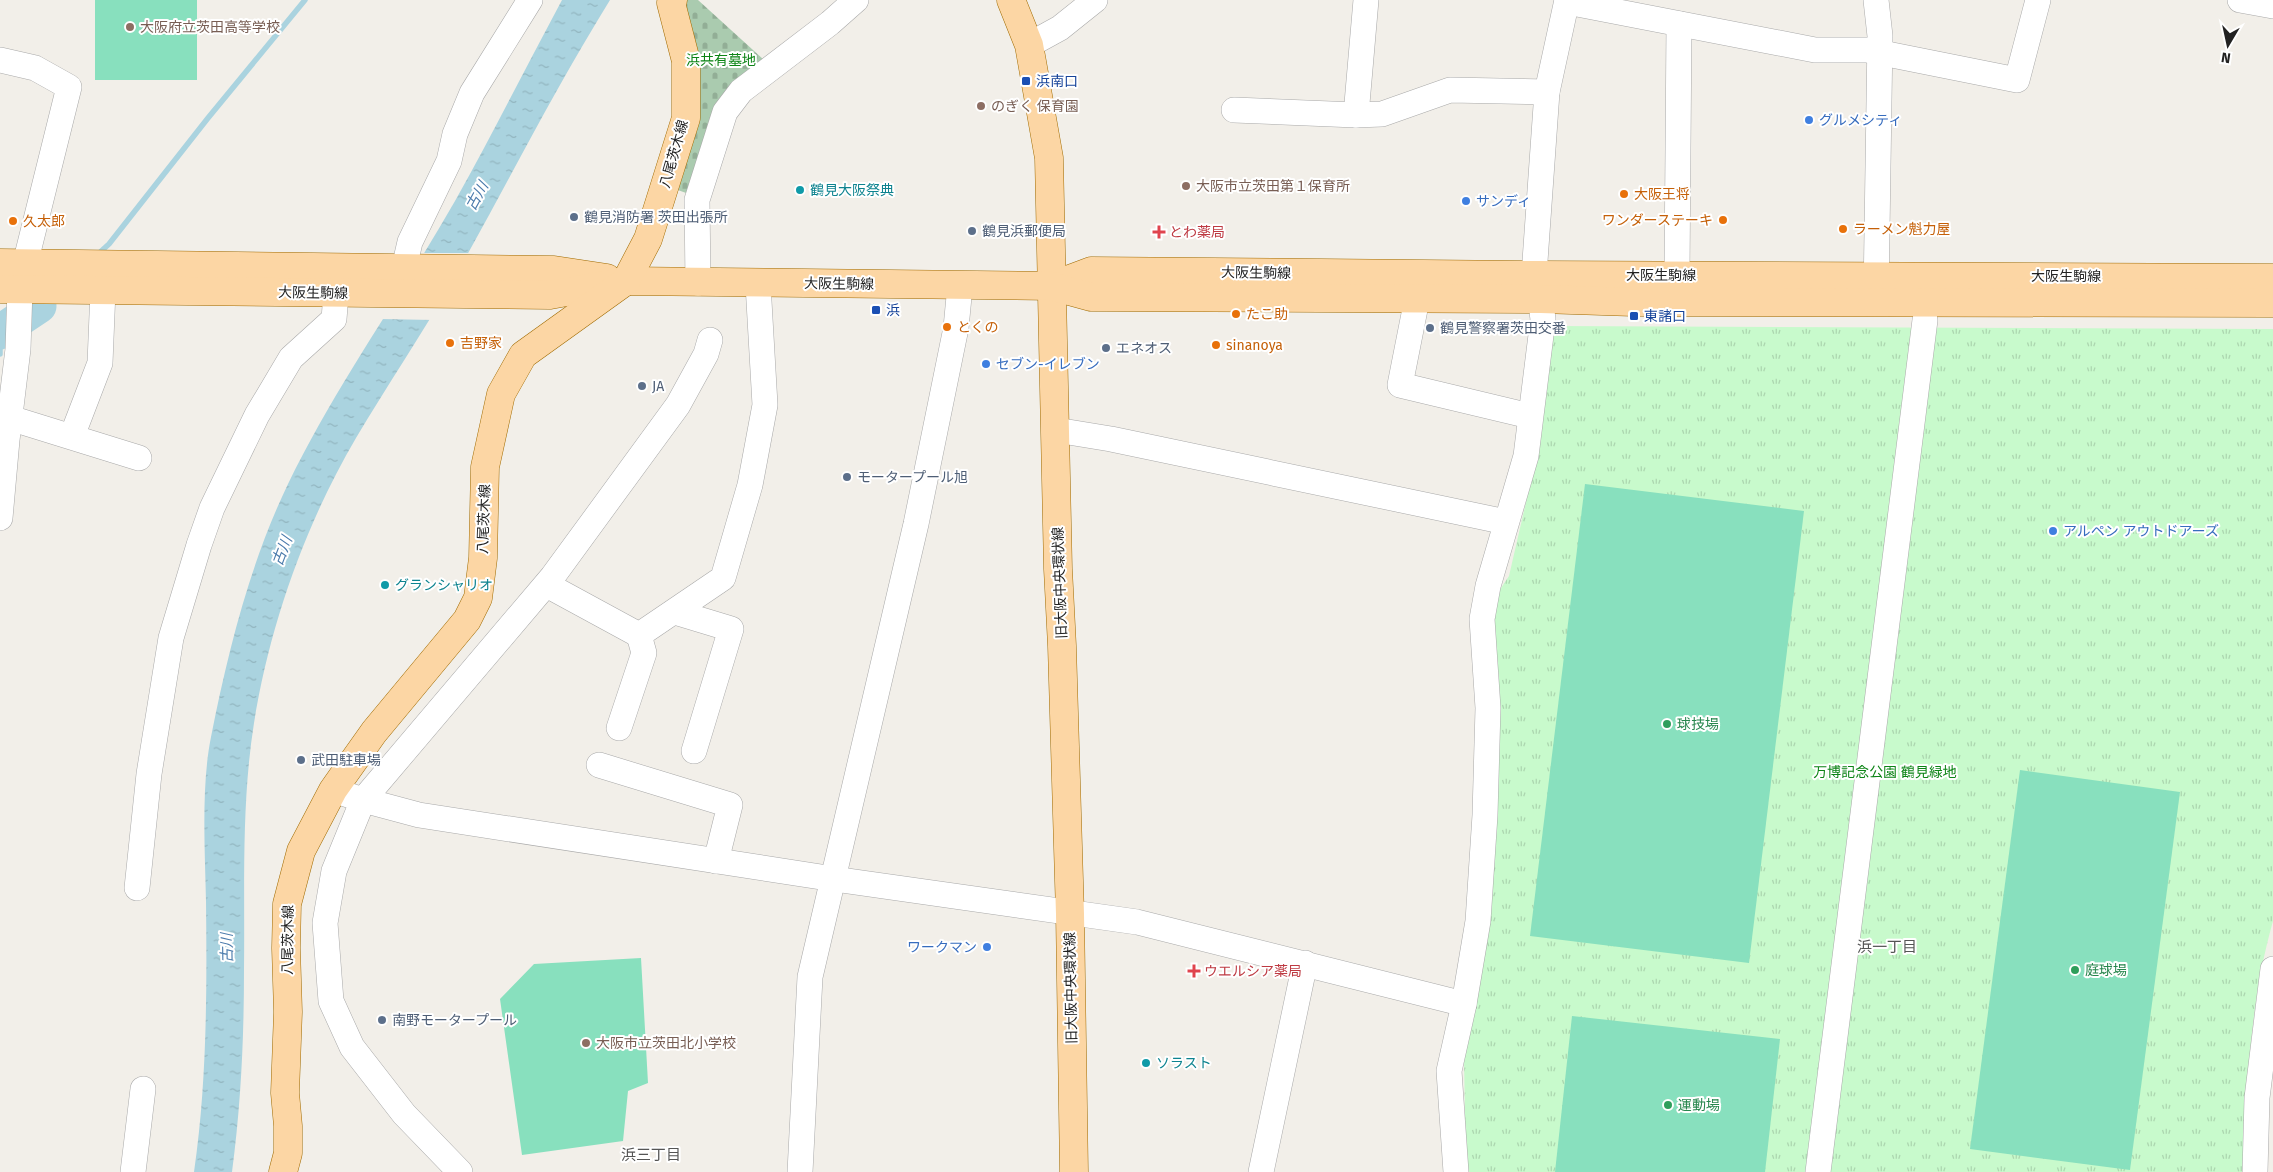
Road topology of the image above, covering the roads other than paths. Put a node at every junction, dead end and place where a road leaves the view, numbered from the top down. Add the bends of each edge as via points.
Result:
1 (530, 0) edge
2 (673, 0) edge
3 (856, 0) edge
4 (1011, 0) edge
5 (1095, 0) edge
6 (1366, 0) edge
7 (1876, 0) edge
8 (2038, 0) edge
9 (2240, 0) edge
10 (1567, 1) edge
11 (2273, 6) edge
12 (1679, 24) junction
13 (1028, 45) junction
14 (1879, 53) junction
15 (0, 60) edge
16 (1547, 92) junction
17 (1234, 110) dead end
18 (1356, 115) junction
19 (404, 268) junction
20 (1676, 274) junction
21 (1877, 275) junction
22 (2273, 278) edge
23 (626, 281) junction
24 (698, 283) junction
25 (758, 284) junction
26 (16, 286) edge
27 (960, 286) junction
28 (1051, 286) junction
29 (1539, 287) junction
30 (97, 290) junction
31 (336, 294) junction
32 (1416, 299) junction
33 (1876, 302) junction
34 (2273, 303) edge
35 (1925, 320) dead end
36 (710, 340) dead end
37 (1530, 416) junction
38 (1056, 430) junction
39 (4, 434) edge
40 (72, 436) junction
41 (139, 458) dead end
42 (0, 518) edge
43 (1506, 522) junction
44 (546, 585) junction
45 (675, 612) junction
46 (639, 635) junction
47 (618, 728) dead end
48 (694, 751) dead end
49 (598, 764) dead end
50 (333, 790) junction
51 (363, 800) junction
52 (716, 861) junction
53 (834, 879) junction
54 (137, 888) dead end
55 (1070, 914) junction
56 (1305, 963) junction
57 (2273, 969) edge
58 (1464, 1004) junction
59 (2269, 1039) edge
60 (143, 1089) dead end
61 (2265, 1105) edge
62 (133, 1172) edge
63 (283, 1172) edge
64 (460, 1172) edge
65 (800, 1172) edge
66 (1074, 1172) edge
67 (1261, 1172) edge
68 (1456, 1172) edge
69 (1818, 1172) edge
70 (2255, 1172) edge

1 - 19 street via 472,93 455,134 449,161 410,242
2 - 23 main road, 八尾茨木線 via 671,3 686,61 686,118 648,239
3 - 24 street via 741,91 726,112 696,200
4 - 13 main road, 旧大阪中央環状線
5 - 13 street via 1060,28
6 - 18 street
7 - 14 street
8 - 14 street via 2017,80
9 - 11 street
10 - 12 street
10 - 16 street
12 - 14 street via 1815,50
12 - 20 street
13 - 28 main road, 旧大阪中央環状線 via 1049,158
14 - 21 street
15 - 26 street via 35,68 69,88
16 - 18 street via 1450,90 1382,114
16 - 29 street via 1535,261
17 - 18 street
19 - 23 main road, 大阪生駒線 via 554,270
19 - 26 main road, 大阪生駒線 via 59,265
20 - 21 main road, 大阪生駒線
20 - 29 main road, 大阪生駒線
21 - 22 main road, 大阪生駒線
21 - 33 street
23 - 24 main road, 大阪生駒線
23 - 31 main road, 大阪生駒線 via 550,295
23 - 50 main road, 八尾茨木線 via 523,355 505,386 493,425 486,467 483,558 478,598 467,620 374,732
24 - 25 main road, 大阪生駒線
25 - 27 main road, 大阪生駒線
25 - 45 street via 765,405 750,485 723,578
26 - 30 main road, 大阪生駒線
26 - 39 street via 19,342
27 - 28 main road, 大阪生駒線
27 - 53 street via 956,328 934,439
28 - 29 main road, 大阪生駒線 via 1091,271
28 - 32 main road, 大阪生駒線 via 1091,297
28 - 38 main road, 旧大阪中央環状線
29 - 32 main road, 大阪生駒線
29 - 33 main road, 大阪生駒線 via 1633,302
29 - 37 street via 1543,319
30 - 31 main road, 大阪生駒線
30 - 40 street via 100,363
31 - 54 street via 334,319 291,358 257,415 212,508 199,545 171,638 149,774
32 - 37 street via 1400,386
33 - 34 main road, 大阪生駒線
35 - 69 street
36 - 44 street via 706,354 678,405
37 - 43 street via 1526,456
38 - 43 street
38 - 55 main road, 旧大阪中央環状線
39 - 40 street
39 - 42 street
40 - 41 street
43 - 58 street via 1482,619 1488,708 1485,815 1478,921
44 - 46 street
44 - 51 street
45 - 46 street
45 - 48 street via 731,629
46 - 47 street via 644,653
49 - 52 street via 730,806
50 - 51 street
50 - 63 main road, 八尾茨木線 via 301,851 288,904 284,1093 288,1153
51 - 52 street via 419,814
51 - 64 street via 334,872 325,923 331,1001 352,1047 404,1114
52 - 53 street
53 - 55 street
53 - 65 street via 810,977
55 - 56 street via 1136,922
55 - 66 main road, 旧大阪中央環状線
56 - 58 street
56 - 67 street
57 - 59 street
58 - 68 street via 1449,1071
59 - 61 street
60 - 62 street
61 - 70 street

